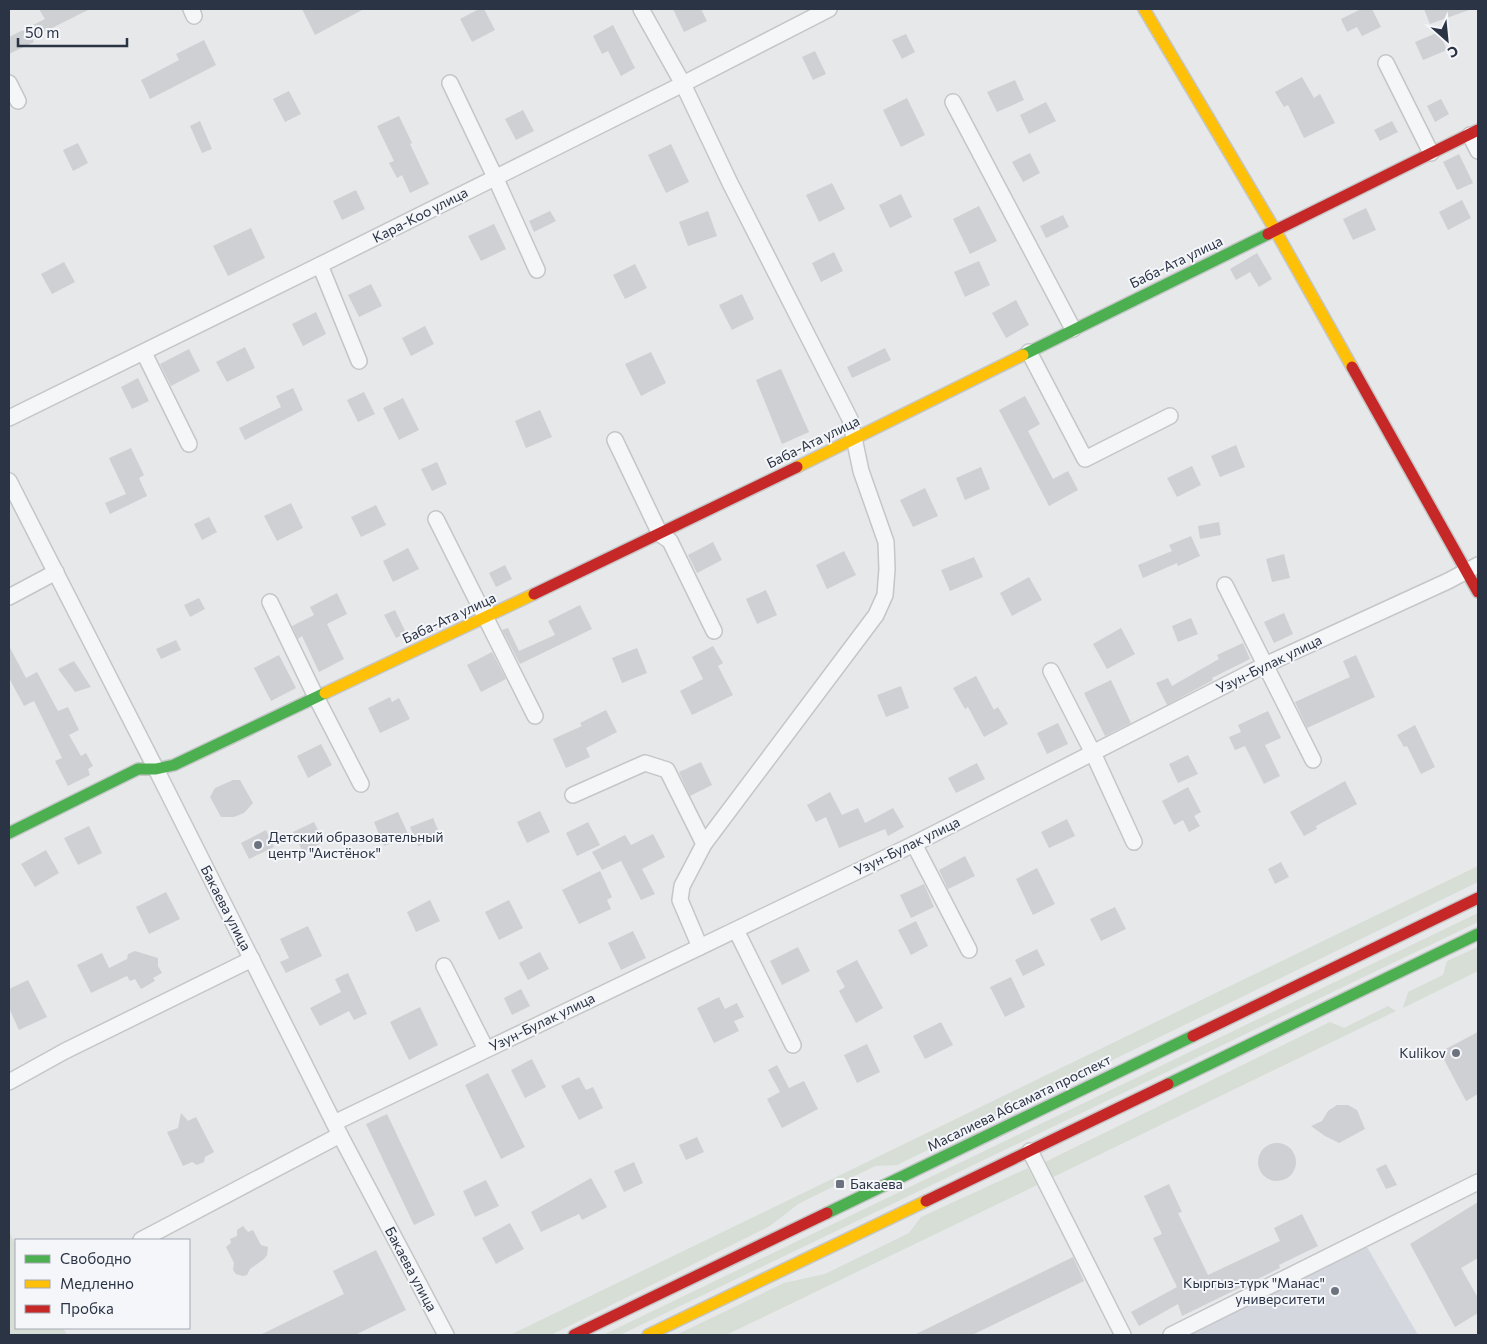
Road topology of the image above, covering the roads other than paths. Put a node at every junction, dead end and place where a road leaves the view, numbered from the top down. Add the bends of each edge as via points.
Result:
1 (641, 9) edge
2 (829, 9) edge
3 (1144, 9) edge
4 (1386, 62) dead end
5 (9, 83) edge
6 (450, 83) dead end
7 (683, 84) junction
8 (18, 101) dead end
9 (953, 102) dead end
10 (1474, 133) edge
11 (1478, 151) edge
12 (1431, 153) junction
13 (495, 177) junction
14 (1275, 230) junction
15 (320, 265) junction
16 (537, 270) dead end
17 (1074, 329) junction
18 (1029, 352) junction
19 (144, 353) junction
20 (359, 361) dead end
21 (1170, 416) dead end
22 (9, 418) edge
23 (855, 438) junction
24 (615, 440) dead end
25 (189, 444) dead end
26 (9, 481) edge
27 (436, 519) dead end
28 (660, 534) junction
29 (1472, 568) edge
30 (56, 572) junction
31 (1225, 585) dead end
32 (1478, 592) edge
33 (9, 597) edge
34 (270, 602) dead end
35 (486, 617) junction
36 (714, 631) dead end
37 (1265, 665) junction
38 (1051, 671) dead end
39 (316, 697) junction
40 (535, 716) dead end
41 (1093, 753) junction
42 (1313, 760) dead end
43 (156, 769) junction
44 (361, 784) dead end
45 (573, 795) dead end
46 (9, 833) edge
47 (1134, 842) dead end
48 (704, 844) junction
49 (914, 844) junction
50 (1478, 898) edge
51 (736, 930) junction
52 (1478, 934) edge
53 (700, 947) junction
54 (969, 950) dead end
55 (252, 959) junction
56 (444, 966) dead end
57 (793, 1045) dead end
58 (486, 1049) junction
59 (9, 1082) edge
60 (337, 1129) junction
61 (1030, 1151) junction
62 (1478, 1182) edge
63 (143, 1239) edge
64 (446, 1335) edge
65 (574, 1335) edge
66 (648, 1335) edge
67 (1123, 1335) edge
68 (1172, 1335) edge

1 - 7 street
2 - 7 street, Кара-Коо улица
3 - 14 street
4 - 12 street
5 - 8 street
6 - 13 street
7 - 13 street, Кара-Коо улица
7 - 23 street via 850,419
9 - 17 street
10 - 11 street
10 - 12 street, Баба-Ата улица
12 - 14 street, Баба-Ата улица
13 - 15 street, Кара-Коо улица
13 - 16 street
14 - 17 street, Баба-Ата улица
14 - 29 street
15 - 19 street, Кара-Коо улица
15 - 20 street
17 - 18 street, Баба-Ата улица
18 - 21 street via 1085,459
18 - 23 street, Баба-Ата улица
19 - 22 street, Кара-Коо улица
19 - 25 street
23 - 28 street, Баба-Ата улица
23 - 48 street via 861,471 886,542 885,595 876,615
24 - 28 street
26 - 30 street, Бакаева улица
27 - 35 street
28 - 35 street, Баба-Ата улица
28 - 36 street via 670,541
29 - 32 street
29 - 37 street, Узун-Булак улица
30 - 33 street
30 - 43 street, Бакаева улица
31 - 37 street
34 - 39 street
35 - 39 street, Баба-Ата улица
35 - 40 street
37 - 41 street, Узун-Булак улица
37 - 42 street
38 - 41 street
39 - 43 street, Баба-Ата улица via 174,765
39 - 44 street
41 - 47 street
41 - 49 street, Узун-Булак улица
43 - 46 street, Баба-Ата улица via 138,769
43 - 55 street, Бакаева улица
45 - 48 street via 645,762 666,770
48 - 53 street via 682,886 680,900
49 - 51 street, Узун-Булак улица
49 - 54 street
50 - 65 street, Масалиева Абсамата проспект
51 - 53 street, Узун-Булак улица
51 - 57 street
52 - 61 street
53 - 58 street, Узун-Булак улица
55 - 59 street
55 - 60 street, Бакаева улица
56 - 58 street
58 - 60 street, Узун-Булак улица
60 - 63 street, Узун-Булак улица
60 - 64 street, Бакаева улица
61 - 66 street
61 - 67 street
62 - 68 street

